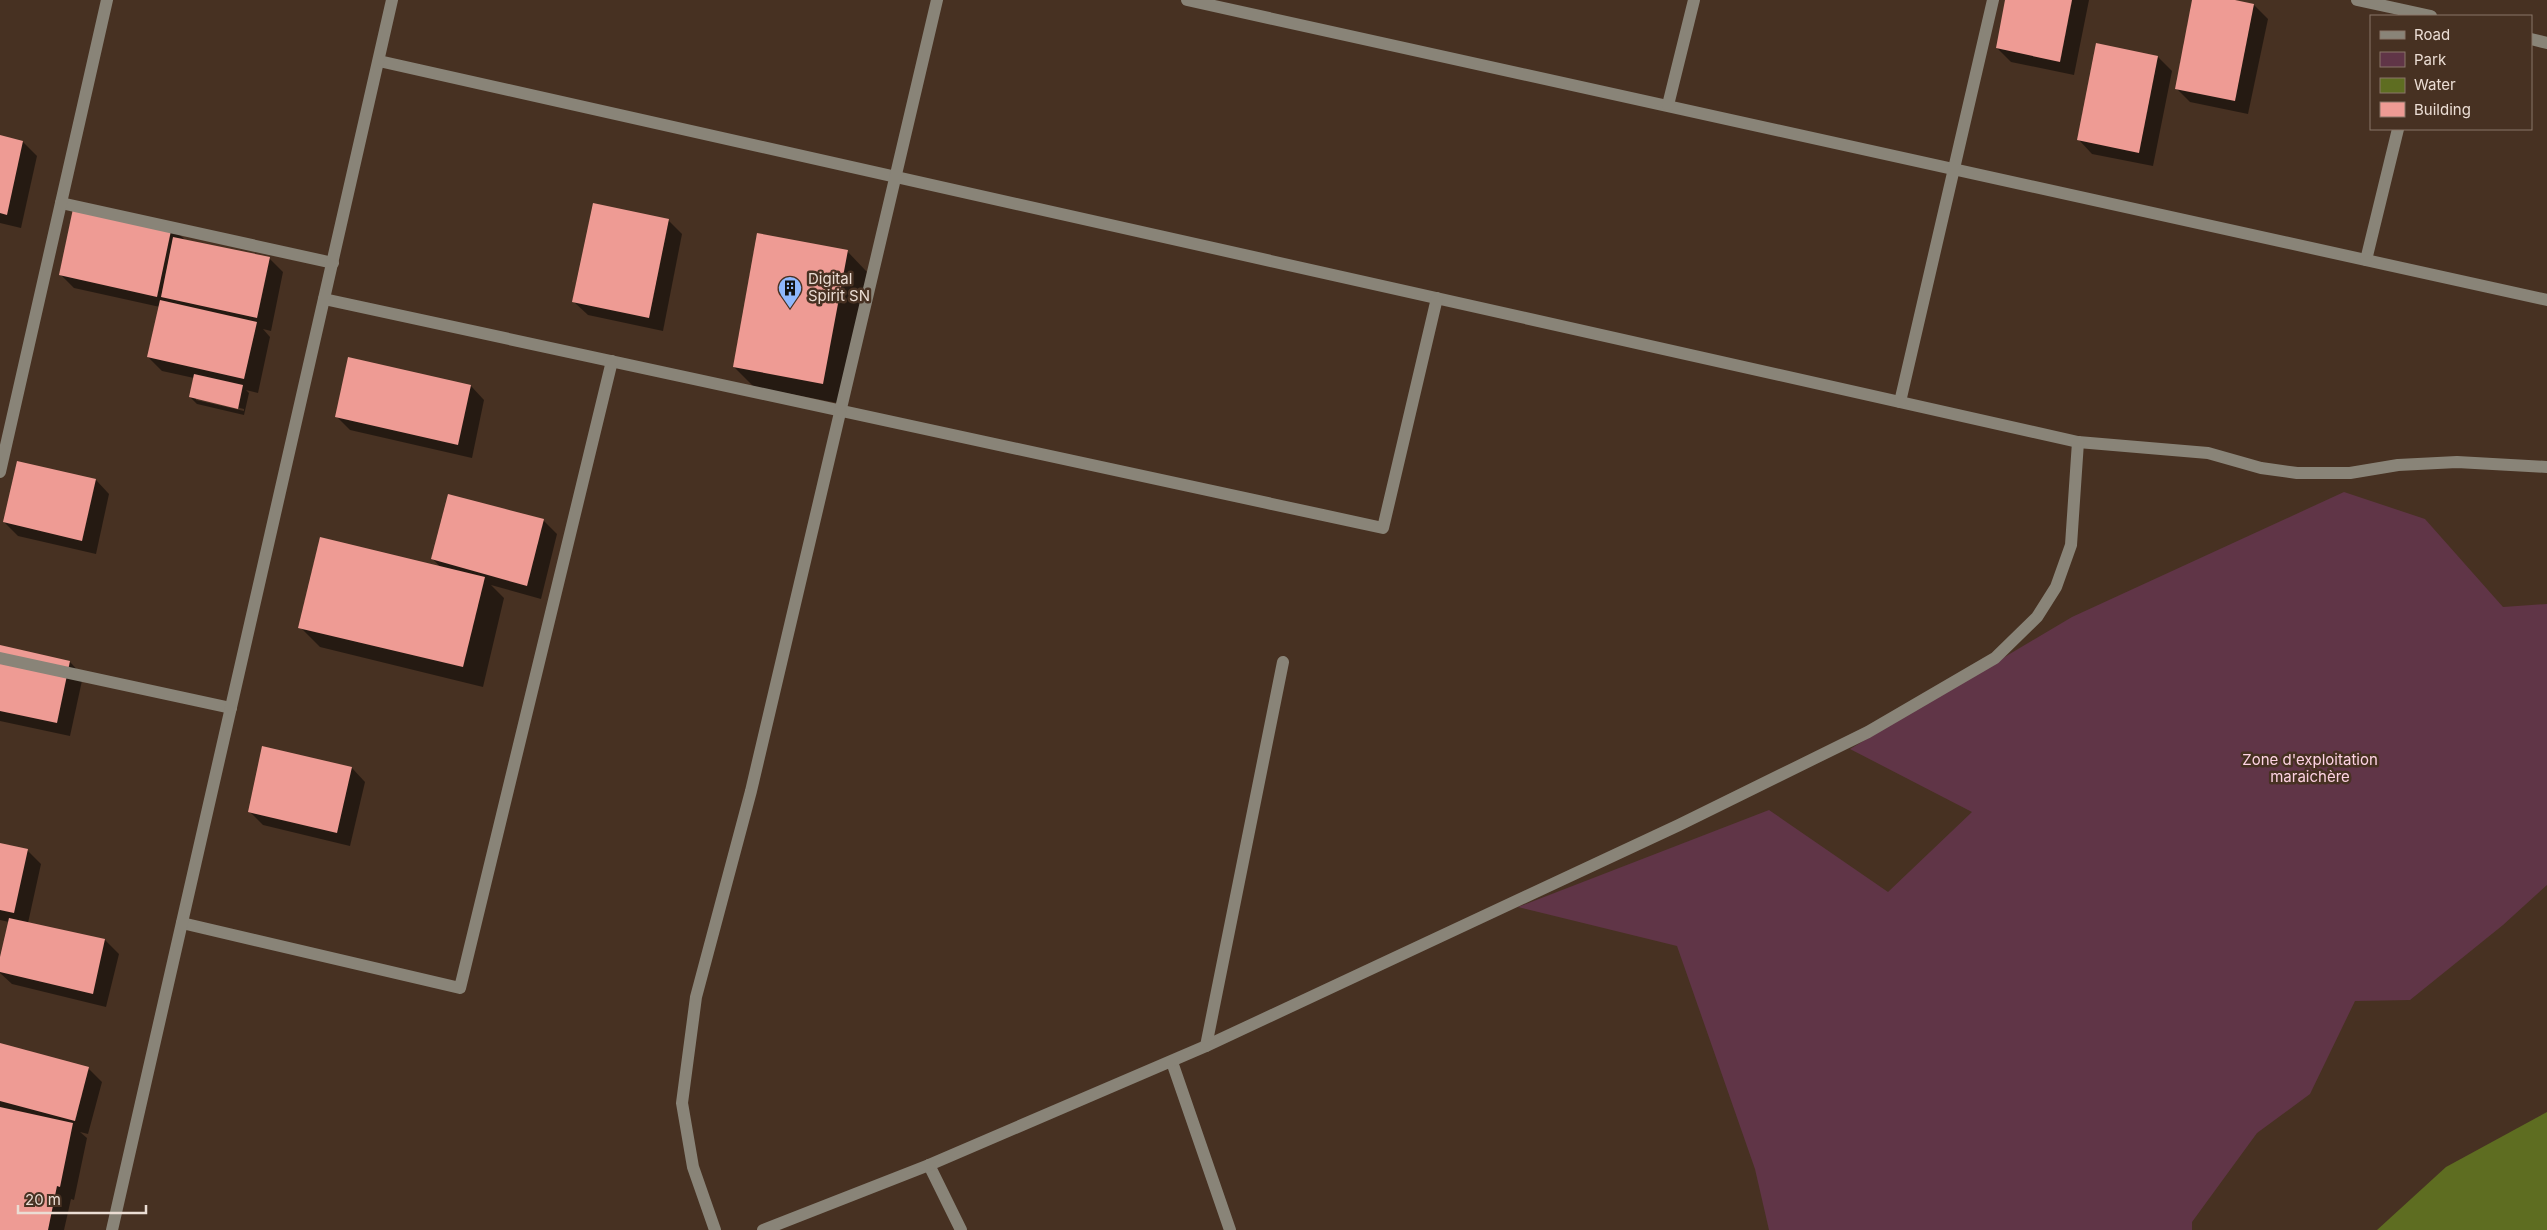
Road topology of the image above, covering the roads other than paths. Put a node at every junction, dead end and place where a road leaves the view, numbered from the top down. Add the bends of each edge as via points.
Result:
1 (107, 0) edge
2 (937, 0) edge
3 (1187, 0) edge
4 (1694, 0) edge
5 (1993, 0) edge
6 (393, 1) edge
7 (2363, 1) edge
8 (2424, 15) edge
9 (2546, 38) edge
10 (2532, 39) edge
11 (379, 61) junction
12 (1668, 106) junction
13 (2398, 130) edge
14 (1954, 169) junction
15 (896, 177) junction
16 (61, 203) junction
17 (2366, 260) junction
18 (333, 264) junction
19 (1437, 298) junction
20 (324, 299) junction
21 (2547, 300) edge
22 (612, 361) junction
23 (1900, 402) junction
24 (841, 411) junction
25 (2078, 442) junction
26 (2547, 467) edge
27 (0, 472) edge
28 (0, 658) edge
29 (1283, 662) dead end
30 (232, 708) junction
31 (182, 923) junction
32 (1206, 1046) junction
33 (1172, 1062) junction
34 (930, 1165) junction
35 (112, 1230) edge
36 (716, 1230) edge
37 (762, 1230) edge
38 (961, 1230) edge
39 (1230, 1230) edge

1 - 16 street
2 - 15 street
3 - 12 street
4 - 12 street
5 - 14 street
6 - 11 street
7 - 8 street
9 - 10 street
11 - 15 street
11 - 18 street
12 - 14 street
13 - 17 street
14 - 17 street
14 - 23 street
15 - 19 street
15 - 24 street
16 - 18 street
16 - 27 street
17 - 21 street
18 - 20 street
19 - 23 street
19 - 24 street via 1384,528
20 - 22 street
20 - 30 street
22 - 24 street
22 - 31 street via 460,988
23 - 25 street
24 - 36 street via 751,791 696,996 682,1103 693,1167
25 - 26 street via 2208,453 2261,468 2297,473 2350,474 2398,465 2457,462
25 - 32 street via 2071,544 2056,587 2037,617 1995,658 1860,736 1670,829
28 - 30 street
29 - 32 street
30 - 31 street
31 - 35 street
32 - 33 street
33 - 34 street
33 - 39 street
34 - 37 street
34 - 38 street

